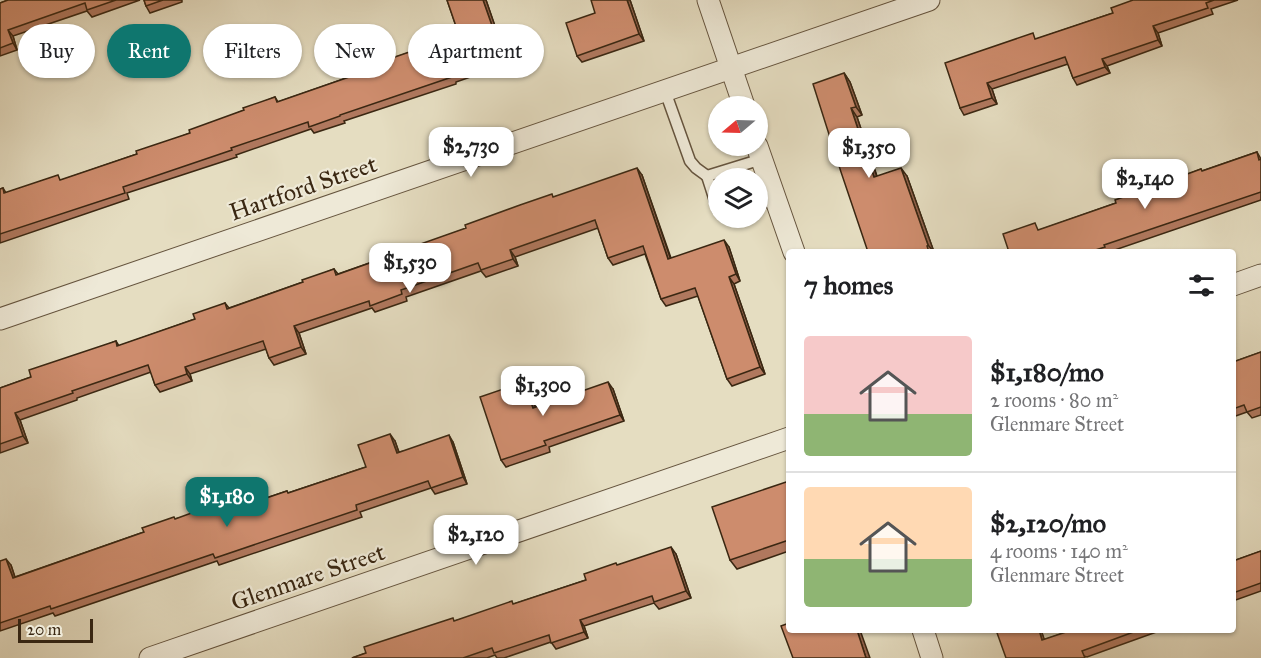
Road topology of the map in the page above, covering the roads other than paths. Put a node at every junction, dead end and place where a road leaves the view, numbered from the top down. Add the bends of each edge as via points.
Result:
1 (708, 0) edge
2 (929, 0) edge
3 (731, 68) junction
4 (664, 91) junction
5 (741, 96) edge
6 (751, 156) edge
7 (707, 176) junction
8 (708, 179) edge
9 (768, 206) edge
10 (792, 249) edge
11 (1261, 275) edge
12 (1236, 284) edge
13 (0, 319) edge
14 (786, 439) edge
15 (924, 633) edge
16 (150, 658) edge
17 (932, 658) edge

1 - 3 street
2 - 3 street, Hartford Street
3 - 4 street, Hartford Street
3 - 5 street
4 - 7 lane via 690,161
4 - 13 street, Hartford Street
6 - 7 lane
7 - 8 lane
9 - 10 street
11 - 12 street
14 - 16 street, Glenmare Street
15 - 17 street

